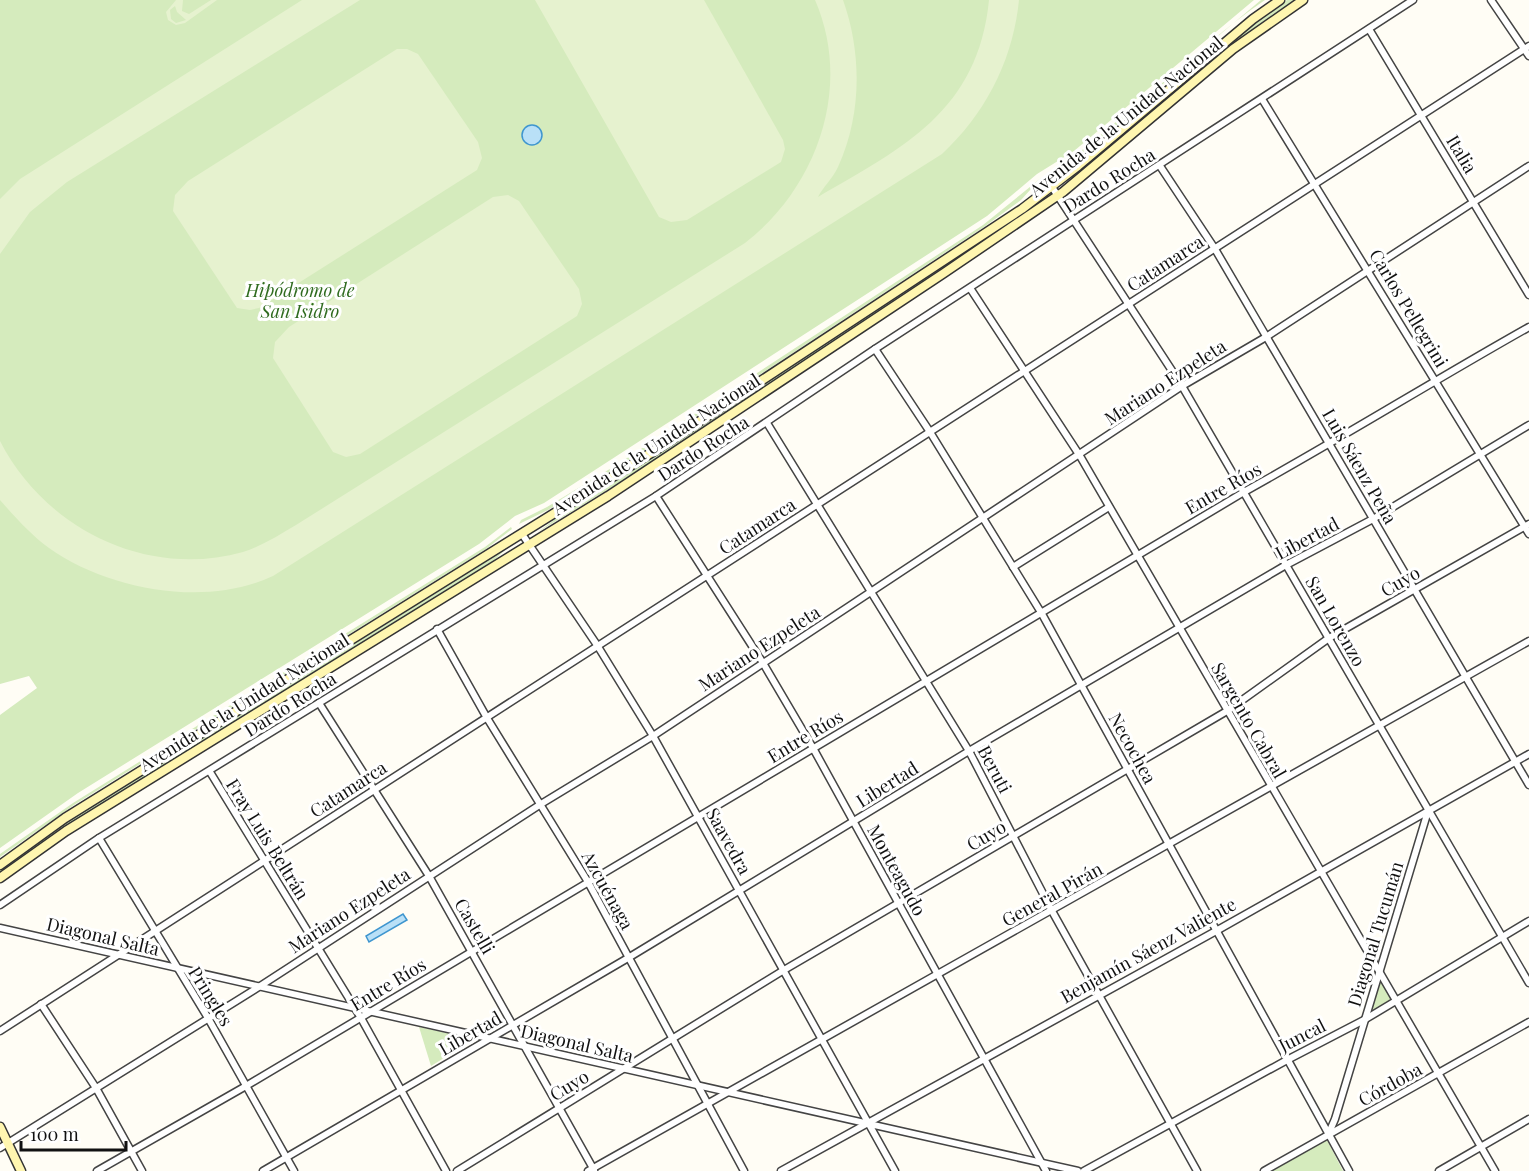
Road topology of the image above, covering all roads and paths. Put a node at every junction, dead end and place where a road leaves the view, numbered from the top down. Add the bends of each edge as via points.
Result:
1 (1280, 0) edge
2 (1303, 0) edge
3 (1413, 0) edge
4 (1491, 0) edge
5 (1369, 29) junction
6 (1527, 48) edge
7 (1529, 56) edge
8 (1262, 99) junction
9 (1421, 116) junction
10 (1160, 166) junction
11 (1529, 166) edge
12 (1315, 184) junction
13 (1052, 187) junction
14 (1057, 196) junction
15 (1474, 203) junction
16 (1072, 221) junction
17 (1215, 249) junction
18 (1369, 271) junction
19 (970, 288) junction
20 (1529, 295) edge
21 (1128, 304) junction
22 (1529, 327) edge
23 (1266, 337) junction
24 (874, 349) junction
25 (1024, 372) junction
26 (1435, 380) junction
27 (1182, 386) junction
28 (767, 423) junction
29 (1529, 425) edge
30 (930, 432) junction
31 (1330, 445) junction
32 (1480, 453) junction
33 (1080, 456) junction
34 (1244, 492) junction
35 (656, 496) junction
36 (817, 505) junction
37 (1109, 507) junction
38 (984, 518) junction
39 (1373, 519) junction
40 (1527, 525) edge
41 (522, 534) junction
42 (1529, 534) edge
43 (530, 544) junction
44 (1137, 557) junction
45 (543, 564) junction
46 (1286, 566) junction
47 (1013, 567) junction
48 (706, 577) junction
49 (1414, 590) junction
50 (873, 592) junction
51 (1042, 614) junction
52 (437, 629) junction
53 (1180, 629) junction
54 (1329, 639) junction
55 (1529, 641) edge
56 (597, 645) junction
57 (763, 663) junction
58 (1466, 677) junction
59 (927, 680) junction
60 (1081, 686) junction
61 (319, 703) junction
62 (1227, 711) junction
63 (487, 718) junction
64 (1380, 726) junction
65 (653, 736) junction
66 (813, 748) junction
67 (969, 751) junction
68 (1529, 754) edge
69 (1516, 762) junction
70 (1128, 770) junction
71 (210, 772) junction
72 (1529, 785) edge
73 (1270, 788) junction
74 (375, 789) junction
75 (541, 804) junction
76 (1428, 811) junction
77 (699, 817) junction
78 (853, 822) junction
79 (1014, 836) junction
80 (99, 837) junction
81 (1170, 846) junction
82 (264, 861) junction
83 (0, 865) edge
84 (1320, 872) junction
85 (429, 876) junction
86 (0, 878) edge
87 (588, 882) junction
88 (738, 889) junction
89 (898, 904) junction
90 (0, 905) edge
91 (1052, 911) junction
92 (1529, 921) edge
93 (0, 928) edge
94 (1216, 931) junction
95 (154, 932) junction
96 (1502, 938) junction
97 (318, 948) junction
98 (473, 951) junction
99 (118, 955) junction
100 (628, 958) junction
101 (176, 968) junction
102 (784, 970) junction
103 (1378, 973) junction
104 (938, 975) junction
105 (1529, 983) edge
106 (260, 987) junction
107 (1098, 995) junction
108 (1396, 1001) junction
109 (41, 1004) junction
110 (355, 1008) junction
111 (371, 1012) junction
112 (208, 1018) junction
113 (361, 1018) junction
114 (1364, 1020) junction
115 (1529, 1022) edge
116 (513, 1025) junction
117 (0, 1030) edge
118 (489, 1038) junction
119 (672, 1038) junction
120 (822, 1038) junction
121 (525, 1047) junction
122 (984, 1058) junction
123 (1287, 1060) junction
124 (624, 1069) junction
125 (1439, 1075) junction
126 (696, 1084) junction
127 (246, 1086) junction
128 (96, 1088) junction
129 (401, 1091) junction
130 (727, 1092) junction
131 (706, 1104) junction
132 (560, 1109) junction
133 (1529, 1119) edge
134 (870, 1123) junction
135 (1173, 1124) junction
136 (0, 1127) edge
137 (1328, 1136) junction
138 (4, 1146) edge
139 (1481, 1148) junction
140 (131, 1151) junction
141 (286, 1156) junction
142 (1042, 1163) junction
143 (591, 1170) edge
144 (21, 1171) edge
145 (97, 1171) edge
146 (142, 1171) edge
147 (263, 1171) edge
148 (294, 1171) edge
149 (446, 1171) edge
150 (457, 1171) edge
151 (744, 1171) edge
152 (781, 1171) edge
153 (895, 1171) edge
154 (1046, 1171) edge
155 (1078, 1171) edge
156 (1084, 1171) edge
157 (1197, 1171) edge
158 (1264, 1171) edge
159 (1349, 1171) edge
160 (1439, 1171) edge
161 (1495, 1171) edge

1 - 13 main road, Avenida de la Unidad Nacional via 1187,72
2 - 14 main road, Avenida de la Unidad Nacional via 1233,49
3 - 5 street, Dardo Rocha
4 - 6 street
5 - 8 street, Dardo Rocha
5 - 9 street, Italia
6 - 7 street
6 - 9 street, Catamarca
8 - 10 street, Dardo Rocha
8 - 12 street, Carlos Pellegrini
9 - 12 street, Catamarca
9 - 15 street, Italia
10 - 16 street, Dardo Rocha
10 - 17 street, Luis Sáenz Peña
11 - 15 street, Mariano Ezpeleta
12 - 17 street, Catamarca
12 - 18 street, Carlos Pellegrini
13 - 14 street, San Lorenzo
13 - 41 main road, Avenida de la Unidad Nacional via 659,448
14 - 16 street, San Lorenzo
14 - 43 main road, Avenida de la Unidad Nacional
15 - 18 street, Mariano Ezpeleta
15 - 20 street, Italia
16 - 19 street, Dardo Rocha
16 - 21 street, San Lorenzo
17 - 21 street, Catamarca
17 - 23 street, Luis Sáenz Peña
18 - 23 street, Mariano Ezpeleta
18 - 26 street, Carlos Pellegrini
19 - 24 street, Dardo Rocha
19 - 25 street, Sargento Cabral
21 - 25 street, Catamarca
21 - 27 street, San Lorenzo
22 - 26 street, Entre Ríos
23 - 27 street, Mariano Ezpeleta
23 - 31 street, Luis Sáenz Peña
24 - 28 street, Dardo Rocha
24 - 30 street, Necochea
25 - 30 street, Catamarca
25 - 33 street, Sargento Cabral
26 - 31 street, Entre Ríos
26 - 32 street, Carlos Pellegrini
27 - 33 street, Mariano Ezpeleta
27 - 34 street, San Lorenzo
28 - 35 street, Dardo Rocha
28 - 36 street, Beruti
29 - 32 street, Libertad
30 - 36 street, Catamarca
30 - 38 street, Necochea
31 - 34 street, Entre Ríos
31 - 39 street, Luis Sáenz Peña
32 - 39 street, Libertad
32 - 40 street, Carlos Pellegrini
33 - 37 street, Sargento Cabral
33 - 38 street, Mariano Ezpeleta
34 - 44 street, Entre Ríos
34 - 46 street, San Lorenzo
35 - 45 street, Dardo Rocha
35 - 48 street, Monteagudo
36 - 48 street, Catamarca
36 - 50 street, Beruti
37 - 44 street, Sargento Cabral
37 - 47 street
38 - 47 street, Necochea
38 - 50 street, Mariano Ezpeleta
39 - 46 street, Libertad
39 - 49 street, Luis Sáenz Peña
40 - 42 street, Carlos Pellegrini
40 - 49 street, Cuyo
41 - 43 street, Saavedra
41 - 83 main road, Avenida de la Unidad Nacional via 65,818
43 - 45 street, Saavedra
43 - 86 main road, Avenida de la Unidad Nacional via 66,831
44 - 51 street, Entre Ríos
44 - 53 street, Sargento Cabral
45 - 52 street, Dardo Rocha
45 - 56 street, Saavedra
46 - 53 street, Libertad
46 - 54 street, San Lorenzo
47 - 51 street, Necochea
48 - 56 street, Catamarca
48 - 57 street, Monteagudo
49 - 54 street, Cuyo
49 - 58 street, Luis Sáenz Peña
50 - 57 street, Mariano Ezpeleta
50 - 59 street, Beruti
51 - 59 street, Entre Ríos
51 - 60 street, Necochea
52 - 61 street, Dardo Rocha
52 - 63 street, Azcuénaga
53 - 60 street, Libertad
53 - 62 street, Sargento Cabral
54 - 62 street, Cuyo
54 - 64 street, San Lorenzo
55 - 58 street, General Pirán
56 - 63 street, Catamarca
56 - 65 street, Saavedra
57 - 65 street, Mariano Ezpeleta
57 - 66 street, Monteagudo
58 - 64 street, General Pirán
58 - 69 street, Luis Sáenz Peña
59 - 66 street, Entre Ríos
59 - 67 street, Beruti
60 - 67 street, Libertad
60 - 70 street, Necochea
61 - 71 street, Dardo Rocha
61 - 74 street, Castelli
62 - 70 street, Cuyo
62 - 73 street, Sargento Cabral
63 - 74 street, Catamarca
63 - 75 street, Azcuénaga
64 - 73 street, General Pirán
64 - 76 street, San Lorenzo
65 - 75 street, Mariano Ezpeleta
65 - 77 street, Saavedra
66 - 77 street, Entre Ríos
66 - 78 street, Monteagudo
67 - 78 street, Libertad
67 - 79 street, Beruti
68 - 69 street, Benjamín Sáenz Valiente
69 - 72 street, Luis Sáenz Peña
69 - 76 street, Benjamín Sáenz Valiente
70 - 79 street, Cuyo
70 - 81 street, Necochea
71 - 80 street, Dardo Rocha
71 - 82 street, Fray Luis Beltrán
73 - 81 street, General Pirán
73 - 84 street, Sargento Cabral
74 - 82 street, Catamarca
74 - 85 street, Castelli
75 - 85 street, Mariano Ezpeleta
75 - 87 street, Azcuénaga
76 - 84 street, Benjamín Sáenz Valiente
76 - 96 street, San Lorenzo
76 - 103 street, Diagonal Tucumán
77 - 87 street, Entre Ríos
77 - 88 street, Saavedra
78 - 88 street, Libertad
78 - 89 street, Monteagudo
79 - 89 street, Cuyo
79 - 91 street, Beruti
80 - 90 street, Dardo Rocha
80 - 95 street, Pringles
81 - 91 street, General Pirán
81 - 94 street, Necochea
82 - 95 street, Catamarca
82 - 97 street, Fray Luis Beltrán
84 - 94 street, Benjamín Sáenz Valiente
84 - 103 street, Sargento Cabral
85 - 97 street, Mariano Ezpeleta
85 - 98 street, Castelli
87 - 98 street, Entre Ríos
87 - 100 street, Azcuénaga
88 - 100 street, Libertad
88 - 102 street, Saavedra
89 - 102 street, Cuyo
89 - 104 street, Monteagudo
91 - 104 street, General Pirán
91 - 107 street, Beruti
92 - 96 street, Juncal
93 - 99 street, Diagonal Salta
94 - 107 street, Benjamín Sáenz Valiente
94 - 123 street, Necochea
95 - 99 street, Catamarca
95 - 101 street, Pringles
96 - 105 street, San Lorenzo
96 - 108 street, Juncal
97 - 106 street, Mariano Ezpeleta
97 - 110 street, Fray Luis Beltrán
98 - 111 street, Entre Ríos
98 - 116 street, Castelli
99 - 101 street, Diagonal Salta
99 - 109 street, Catamarca
100 - 116 street, Libertad
100 - 119 street, Azcuénaga
101 - 106 street, Diagonal Salta
101 - 112 street, Pringles
102 - 119 street, Cuyo
102 - 120 street, Saavedra
103 - 108 street, Sargento Cabral
103 - 114 street, Diagonal Tucumán
104 - 120 street, General Pirán
104 - 122 street, Monteagudo
106 - 110 street, Diagonal Salta
106 - 112 street, Mariano Ezpeleta
107 - 122 street, Benjamín Sáenz Valiente
107 - 135 street, Beruti
108 - 114 street, Juncal
108 - 125 street, Sargento Cabral
109 - 117 street, Catamarca
109 - 128 street
110 - 111 street, Diagonal Salta
110 - 113 street, Fray Luis Beltrán
111 - 113 street, Entre Ríos
111 - 118 street, Diagonal Salta
112 - 127 street, Pringles
112 - 128 street, Mariano Ezpeleta
113 - 127 street, Entre Ríos
113 - 129 street, Fray Luis Beltrán
114 - 123 street, Juncal
114 - 137 street, Diagonal Tucumán
115 - 125 street, Córdoba
116 - 118 street, Libertad
116 - 121 street, Castelli
118 - 121 street, Diagonal Salta
118 - 129 street, Libertad
119 - 124 street, Cuyo
119 - 126 street, Azcuénaga
120 - 130 street, General Pirán
120 - 134 street, Saavedra
121 - 124 street, Diagonal Salta
121 - 132 street, Castelli
122 - 134 street, Benjamín Sáenz Valiente
122 - 142 street, Monteagudo
123 - 135 street, Juncal
123 - 137 street, Necochea
124 - 126 street, Diagonal Salta
124 - 132 street, Cuyo
125 - 137 street, Córdoba
125 - 139 street, Sargento Cabral
126 - 130 street, Diagonal Salta
126 - 131 street, Azcuénaga
127 - 140 street, Entre Ríos
127 - 141 street, Pringles
128 - 138 street, Mariano Ezpeleta
128 - 140 street
129 - 141 street, Libertad
129 - 149 street, Fray Luis Beltrán
130 - 131 street, General Pirán
130 - 134 street, Diagonal Salta
131 - 143 street, General Pirán
131 - 151 street, Azcuénaga
132 - 143 street, Castelli
132 - 150 street, Cuyo
133 - 139 street
134 - 142 street, Diagonal Salta
134 - 152 street, Benjamín Sáenz Valiente
134 - 153 street, Saavedra
135 - 156 street, Juncal
135 - 157 street, Beruti
136 - 138 main road
137 - 158 street, Córdoba
137 - 159 street, Necochea
138 - 144 main road
139 - 160 street
139 - 161 street, Sargento Cabral
140 - 145 street, Entre Ríos
140 - 146 street
141 - 147 street, Libertad
141 - 148 street, Pringles
142 - 154 street, Monteagudo
142 - 155 street, Diagonal Salta

